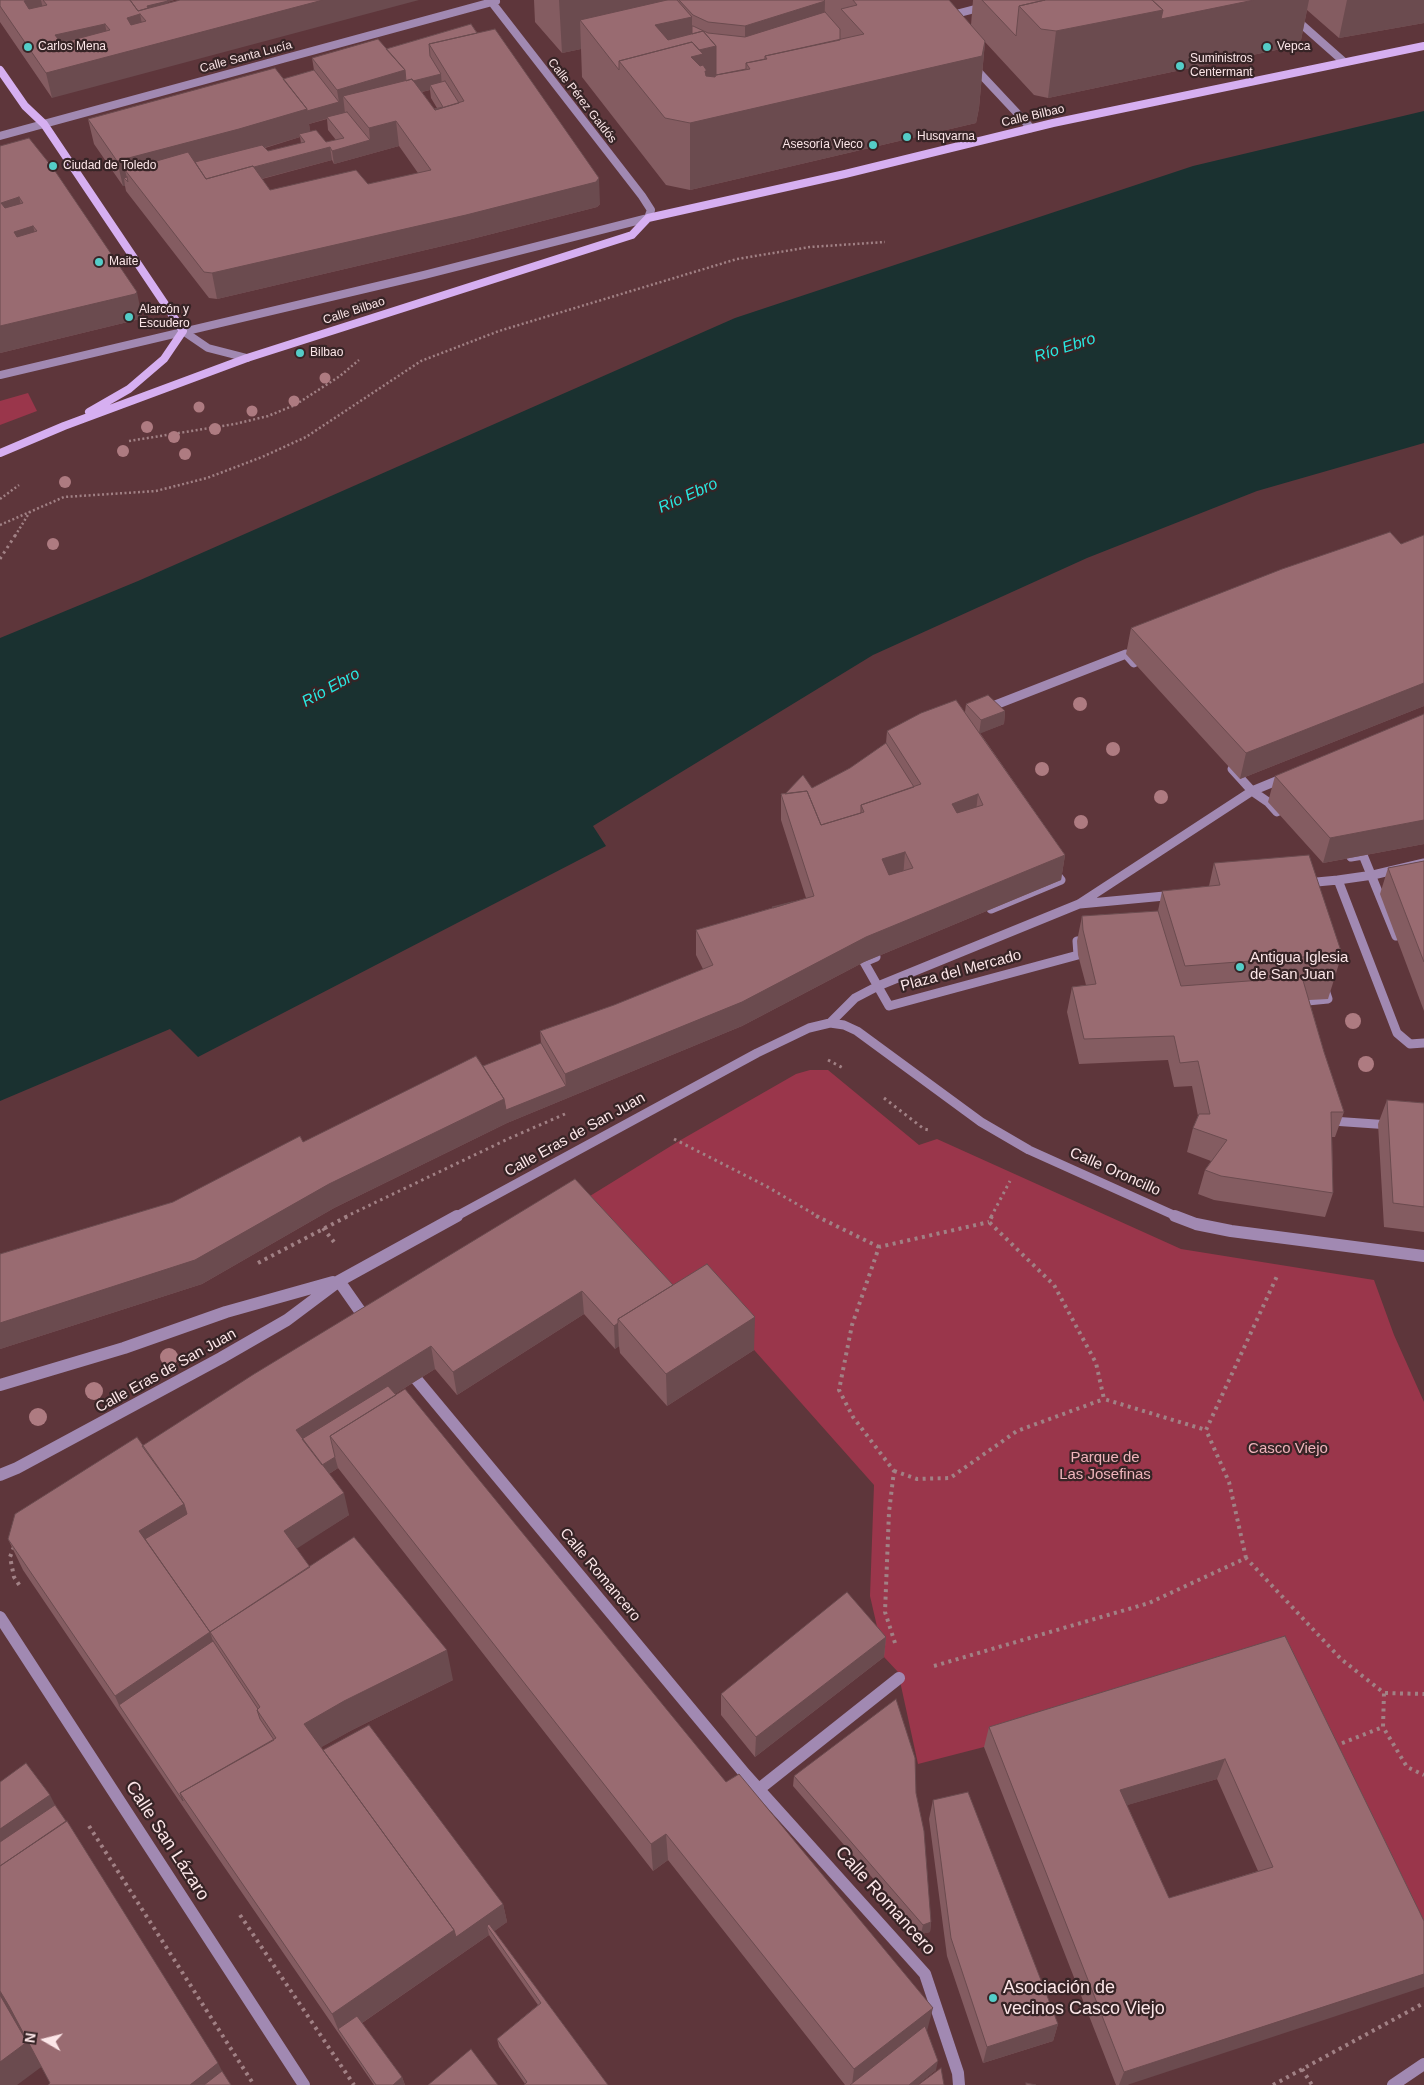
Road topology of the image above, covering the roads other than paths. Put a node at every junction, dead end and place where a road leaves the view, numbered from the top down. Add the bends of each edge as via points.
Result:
1 (1010, 0) edge
2 (1274, 0) edge
3 (493, 1) edge
4 (944, 17) edge
5 (1424, 46) edge
6 (1343, 62) junction
7 (970, 63) edge
8 (0, 70) edge
9 (44, 124) junction
10 (1031, 128) junction
11 (0, 136) edge
12 (648, 218) junction
13 (183, 331) junction
14 (247, 358) junction
15 (0, 375) edge
16 (64, 426) junction
17 (0, 453) edge
18 (1140, 669) dead end
19 (972, 714) edge
20 (1227, 764) dead end
21 (1296, 773) edge
22 (1252, 791) junction
23 (1281, 816) dead end
24 (1339, 860) edge
25 (1424, 863) edge
26 (1049, 864) edge
27 (1373, 875) junction
28 (1338, 880) junction
29 (1300, 884) edge
30 (1184, 894) edge
31 (1079, 904) junction
32 (984, 912) edge
33 (1096, 940) edge
34 (1399, 944) dead end
35 (887, 953) edge
36 (1322, 981) edge
37 (878, 986) junction
38 (1298, 1012) edge
39 (830, 1023) junction
40 (1424, 1044) edge
41 (1327, 1107) edge
42 (1402, 1126) edge
43 (1424, 1256) edge
44 (338, 1281) junction
45 (372, 1328) edge
46 (417, 1380) edge
47 (0, 1386) edge
48 (0, 1475) edge
49 (0, 1617) edge
50 (902, 1676) road end
51 (759, 1789) junction
52 (1424, 2064) edge
53 (304, 2085) edge
54 (959, 2085) edge
55 (1394, 2085) edge

1 - 4 street
2 - 6 street
3 - 9 street, Calle Santa Lucía
3 - 12 street, Calle Pérez Galdós via 642,196 650,210
5 - 6 main road, Calle Bilbao
6 - 10 main road, Calle Bilbao
7 - 10 street
8 - 9 main road via 25,106
9 - 11 street, Calle Santa Lucía
9 - 13 main road
10 - 12 main road, Calle Bilbao
12 - 13 street, Calle Bilbao
12 - 14 main road, Calle Bilbao via 632,235
13 - 14 street via 208,348
13 - 15 street, Calle Bilbao
13 - 16 main road, Calle Bilbao via 164,359 129,389
14 - 16 main road, Calle Bilbao
16 - 17 main road, Calle Bilbao
18 - 19 street via 1126,654
20 - 22 street
21 - 22 street
22 - 23 street
22 - 31 street
24 - 27 street via 1363,855
25 - 27 street
26 - 32 street via 1061,880
27 - 28 street
27 - 34 street
28 - 29 street
28 - 40 street via 1397,1033 1410,1044
30 - 31 street
31 - 37 street
33 - 37 street, Plaza del Mercado via 1077,941 1078,955 890,1006
35 - 37 street, Plaza del Mercado via 864,962
36 - 38 street via 1328,999 1295,1002
37 - 39 street via 855,998
39 - 43 street, Calle Oroncillo via 857,1031 981,1122 1029,1150 1175,1216 1231,1231
39 - 44 street, Calle Eras de San Juan via 810,1028 757,1053
41 - 42 street via 1332,1121
44 - 45 street
44 - 47 street, Calle Eras de San Juan via 226,1312
44 - 48 street, Calle Eras de San Juan via 286,1320 222,1358
46 - 51 street, Calle Romancero
49 - 53 street, Calle San Lázaro
50 - 51 street
51 - 54 street, Calle Romancero via 925,1974 958,2073
52 - 55 street

